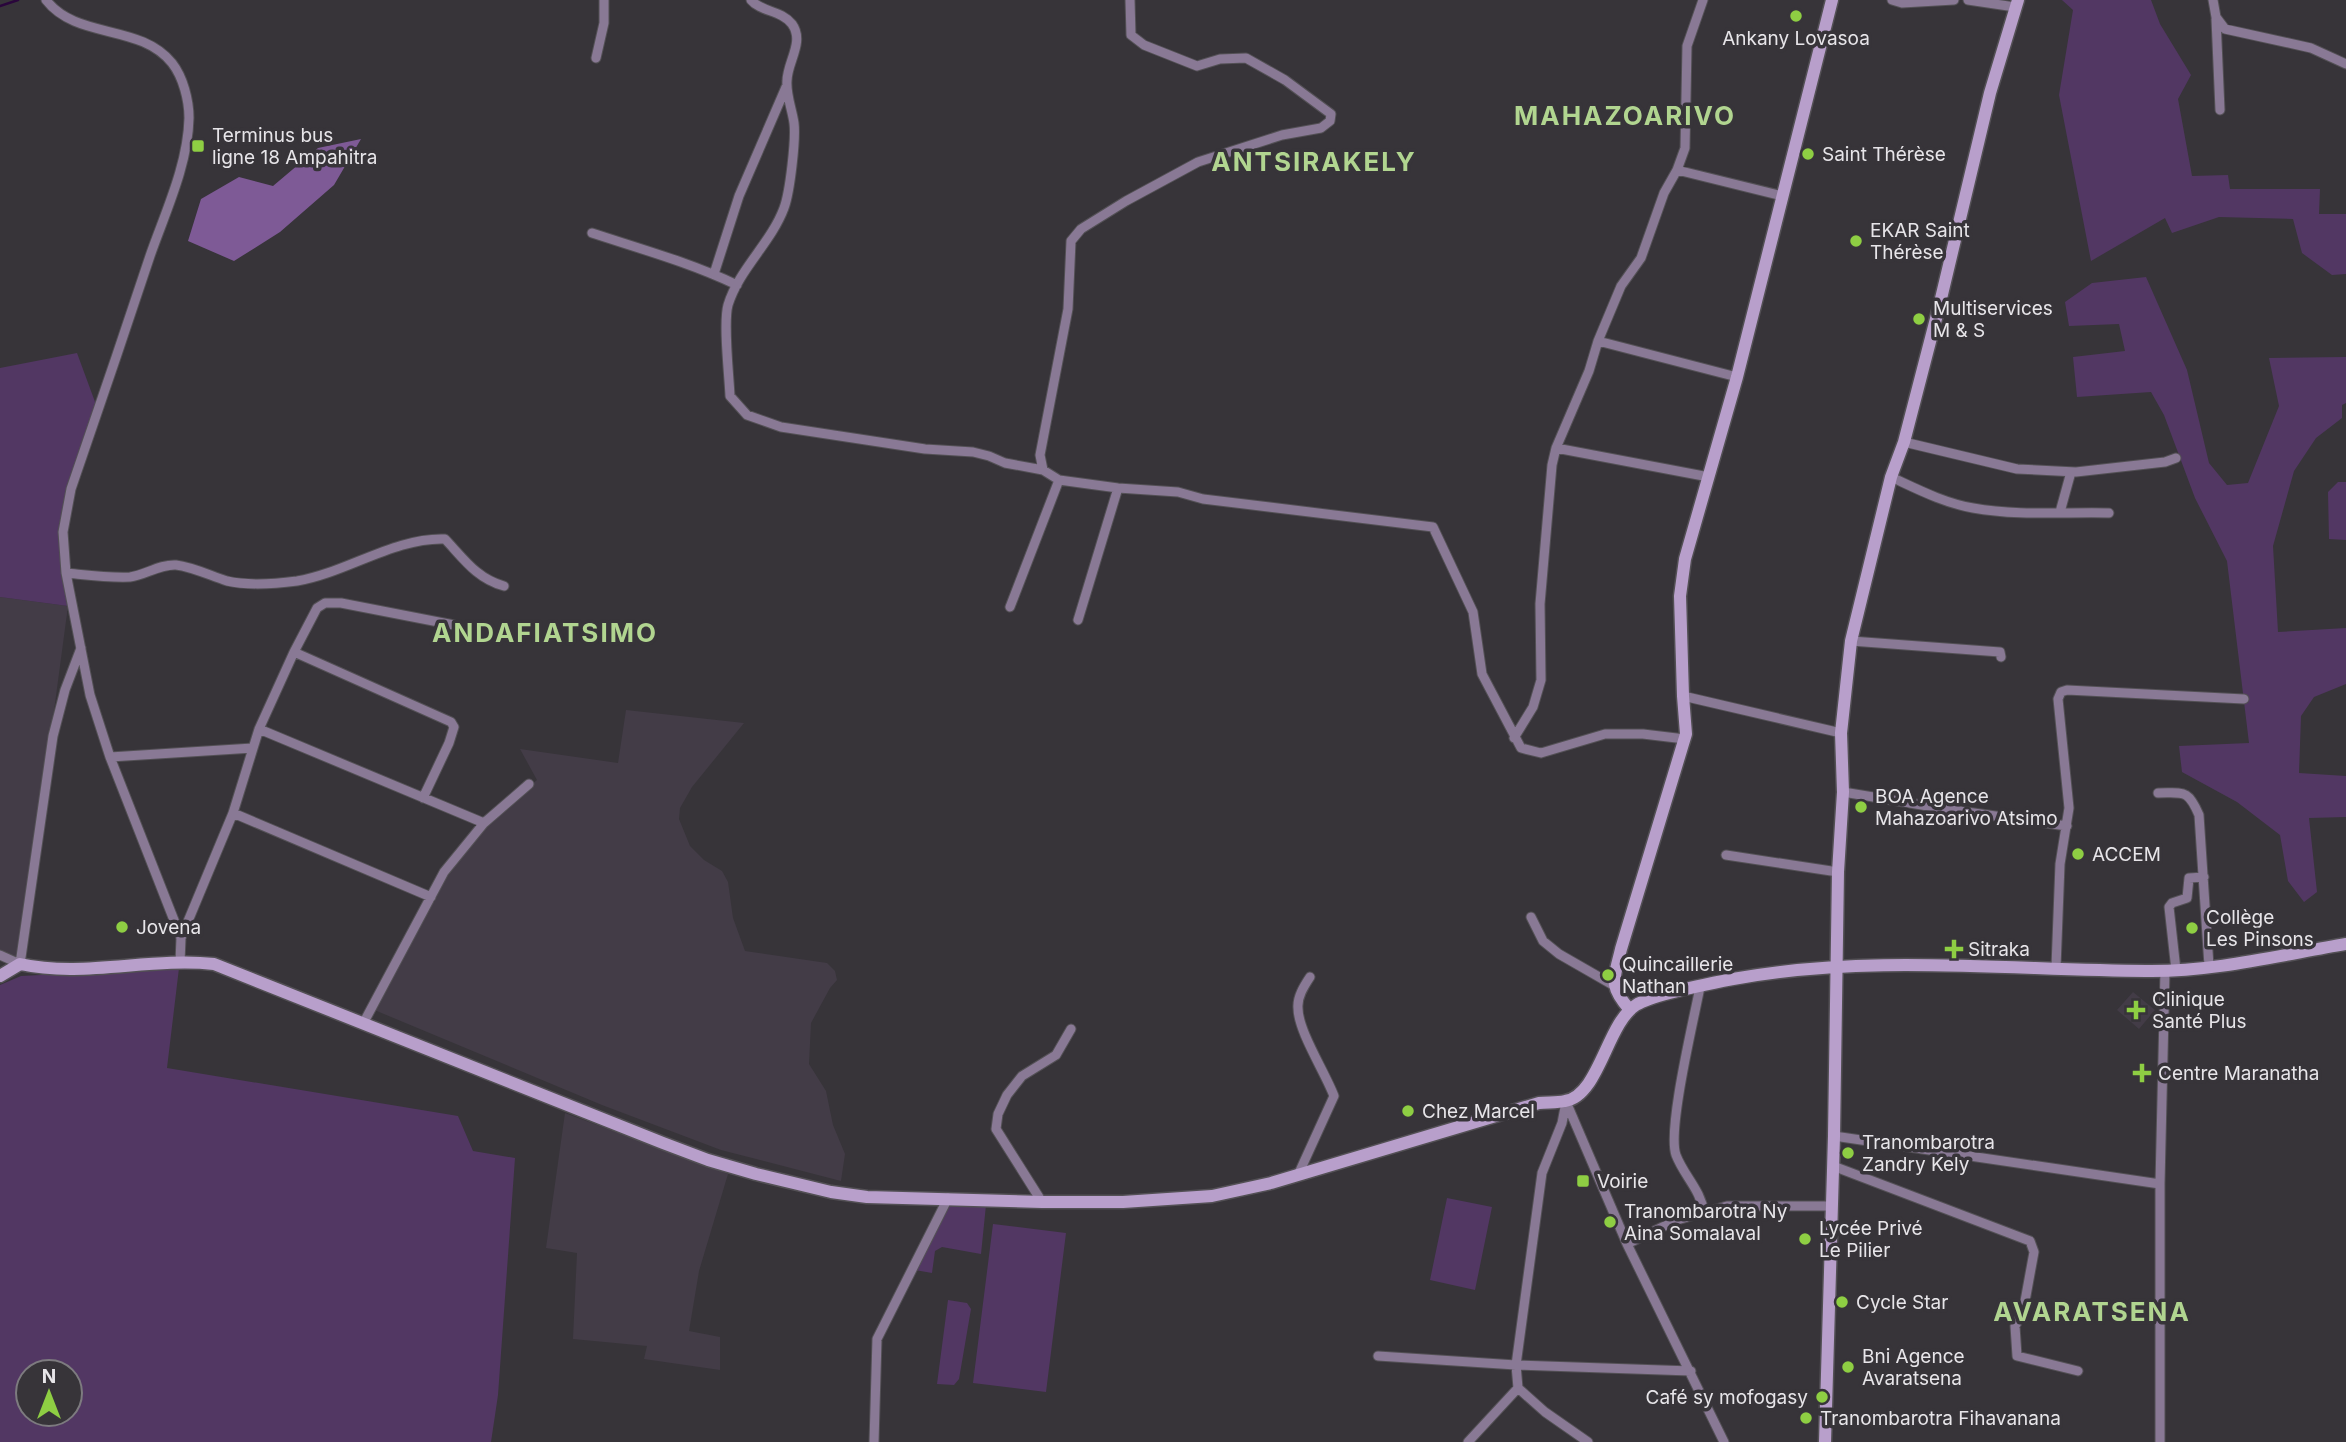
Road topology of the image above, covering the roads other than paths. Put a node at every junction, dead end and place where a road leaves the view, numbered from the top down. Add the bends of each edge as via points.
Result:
1 (46, 0) edge
2 (604, 0) edge
3 (751, 0) edge
4 (1130, 0) edge
5 (1703, 0) edge
6 (1832, 0) edge
7 (1892, 0) edge
8 (1954, 0) edge
9 (1968, 0) edge
10 (2213, 0) edge
11 (2017, 4) edge
12 (2216, 17) junction
13 (596, 58) dead end
14 (2346, 64) edge
15 (786, 85) junction
16 (2220, 110) dead end
17 (1677, 170) junction
18 (1783, 196) junction
19 (592, 233) dead end
20 (714, 274) junction
21 (737, 285) junction
22 (1598, 341) junction
23 (1738, 377) junction
24 (1904, 442) junction
25 (1556, 448) junction
26 (2176, 458) dead end
27 (1043, 470) junction
28 (2071, 472) junction
29 (1709, 477) junction
30 (1891, 477) junction
31 (1059, 480) junction
32 (1118, 488) junction
33 (2060, 512) junction
34 (2109, 513) dead end
35 (66, 573) junction
36 (504, 586) dead end
37 (1010, 607) dead end
38 (1078, 620) dead end
39 (454, 625) dead end
40 (1851, 642) junction
41 (81, 648) junction
42 (294, 652) junction
43 (2001, 657) dead end
44 (1682, 696) junction
45 (2244, 699) dead end
46 (259, 729) junction
47 (1841, 733) junction
48 (1514, 738) junction
49 (1685, 739) junction
50 (253, 748) junction
51 (110, 757) junction
52 (529, 784) dead end
53 (1843, 792) junction
54 (2158, 793) dead end
55 (423, 799) junction
56 (233, 813) junction
57 (484, 823) junction
58 (2067, 826) junction
59 (1726, 855) dead end
60 (1838, 872) junction
61 (2204, 877) junction
62 (431, 897) junction
63 (1531, 917) dead end
64 (181, 937) junction
65 (2346, 944) edge
66 (0, 955) edge
67 (180, 962) junction
68 (20, 964) junction
69 (2209, 966) junction
70 (2056, 967) junction
71 (1837, 968) junction
72 (2171, 970) junction
73 (0, 976) edge
74 (1310, 977) dead end
75 (1613, 985) junction
76 (1700, 987) junction
77 (1630, 1010) junction
78 (364, 1023) junction
79 (1071, 1029) dead end
80 (1566, 1101) junction
81 (1834, 1136) junction
82 (1833, 1166) junction
83 (1298, 1175) junction
84 (2160, 1184) junction
85 (948, 1198) junction
86 (1042, 1202) junction
87 (1832, 1206) junction
88 (1704, 1213) junction
89 (1628, 1244) junction
90 (1378, 1356) dead end
91 (1516, 1365) junction
92 (1691, 1371) junction
93 (2078, 1371) dead end
94 (1518, 1388) junction
95 (874, 1442) edge
96 (1468, 1442) edge
97 (1588, 1442) edge
98 (1724, 1442) edge
99 (1825, 1442) edge
100 (2160, 1442) edge

1 - 35 street via 70,21 151,44 172,63 184,89 189,117 178,174 71,489 63,532
2 - 13 street
3 - 15 street via 792,24 797,37
4 - 27 street via 1131,35 1144,45 1197,66 1246,58 1325,107 1330,121 1321,128 1282,135 1198,162 1126,201 1081,229 1071,241 1068,309 1040,455
5 - 17 street via 1687,46 1685,148
6 - 18 main road
7 - 8 street
9 - 11 street
10 - 12 street
11 - 24 main road via 1990,93
12 - 14 street via 2225,29 2311,48
12 - 16 street
15 - 20 street via 739,195
15 - 21 street via 794,125 785,207
17 - 18 street
17 - 22 street via 1641,258 1621,286
18 - 23 main road
19 - 20 street
20 - 21 street
21 - 27 street via 727,308 730,396 747,415 781,427 973,452
22 - 23 street
22 - 25 street
23 - 29 main road
24 - 28 street via 2017,469
24 - 30 main road
25 - 29 street
25 - 48 street via 1540,604 1541,680 1533,707
26 - 28 street
27 - 31 street
28 - 33 street
29 - 44 main road via 1685,559 1680,596
30 - 33 street via 1972,508
30 - 40 main road
31 - 32 street
31 - 37 street
32 - 38 street
32 - 48 street via 1433,527 1473,612 1482,674
33 - 34 street
35 - 36 street via 133,576 176,565 230,581 297,581 408,545 445,539 475,572
35 - 41 street
39 - 42 street via 325,603 312,615
40 - 43 street via 2000,652
40 - 47 main road
41 - 51 street
41 - 68 street via 53,736
42 - 46 street
42 - 55 street via 451,722 449,743
44 - 47 street
44 - 49 main road
45 - 58 street via 2061,692
46 - 50 street
46 - 55 street
47 - 53 main road
48 - 49 street via 1521,748 1541,753 1605,734
49 - 75 main road
50 - 51 street
50 - 56 street
51 - 64 street
52 - 57 street
53 - 58 street
53 - 60 main road
54 - 61 street via 2183,793 2192,798 2199,815
55 - 57 street
56 - 62 street
56 - 64 street
57 - 62 street via 444,872
58 - 70 street via 2060,864
59 - 60 street
60 - 71 main road
61 - 69 street
61 - 72 street via 2189,878 2187,898 2169,907
62 - 78 street
63 - 75 street via 1543,941
64 - 67 street
65 - 69 main road
66 - 68 street
67 - 68 main road via 44,969
67 - 78 main road via 214,964
68 - 73 main road
69 - 72 main road
70 - 71 main road via 1929,964
70 - 72 main road
71 - 76 main road
71 - 81 main road
72 - 84 street
74 - 83 street via 1298,1007 1303,1030 1334,1096
75 - 77 main road
76 - 77 main road via 1653,998
76 - 88 street via 1675,1142 1676,1154 1703,1201
77 - 80 main road via 1584,1090
78 - 85 main road via 708,1160 831,1192
79 - 86 street via 1056,1055 1023,1076 998,1114 996,1129
80 - 83 main road via 1539,1103
80 - 89 street
80 - 91 street via 1542,1173
81 - 82 main road
81 - 84 street
82 - 87 main road
82 - 93 street via 2030,1241 2034,1252 2015,1326 2017,1356
83 - 86 main road via 1212,1196
84 - 100 street
85 - 86 main road
85 - 95 street via 877,1339
87 - 88 street via 1727,1206
87 - 99 main road
88 - 89 street via 1677,1220
89 - 92 street
90 - 91 street
91 - 92 street
91 - 94 street
92 - 98 street
94 - 96 street
94 - 97 street

